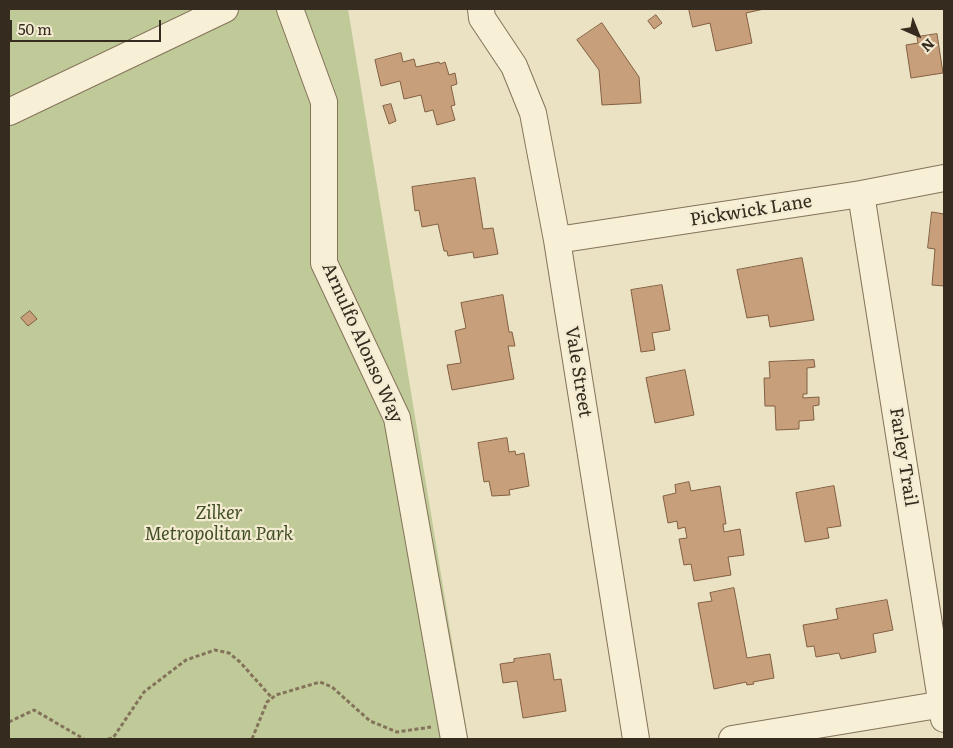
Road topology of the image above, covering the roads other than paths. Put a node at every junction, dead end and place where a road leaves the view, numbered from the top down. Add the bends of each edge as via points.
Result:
1 (225, 9) edge
2 (290, 9) edge
3 (478, 12) edge
4 (9, 112) edge
5 (944, 178) edge
6 (861, 194) junction
7 (557, 240) junction
8 (944, 709) edge
9 (452, 732) edge
10 (636, 739) edge
11 (732, 739) edge

1 - 4 street
2 - 9 street, Arnulfo Alonso Way via 324,102 324,264 397,418
3 - 7 street, Vale Street via 514,66 533,113
5 - 6 street, Pickwick Lane
6 - 7 street, Pickwick Lane
6 - 8 street, Farley Trail
7 - 10 street, Vale Street
8 - 11 street

